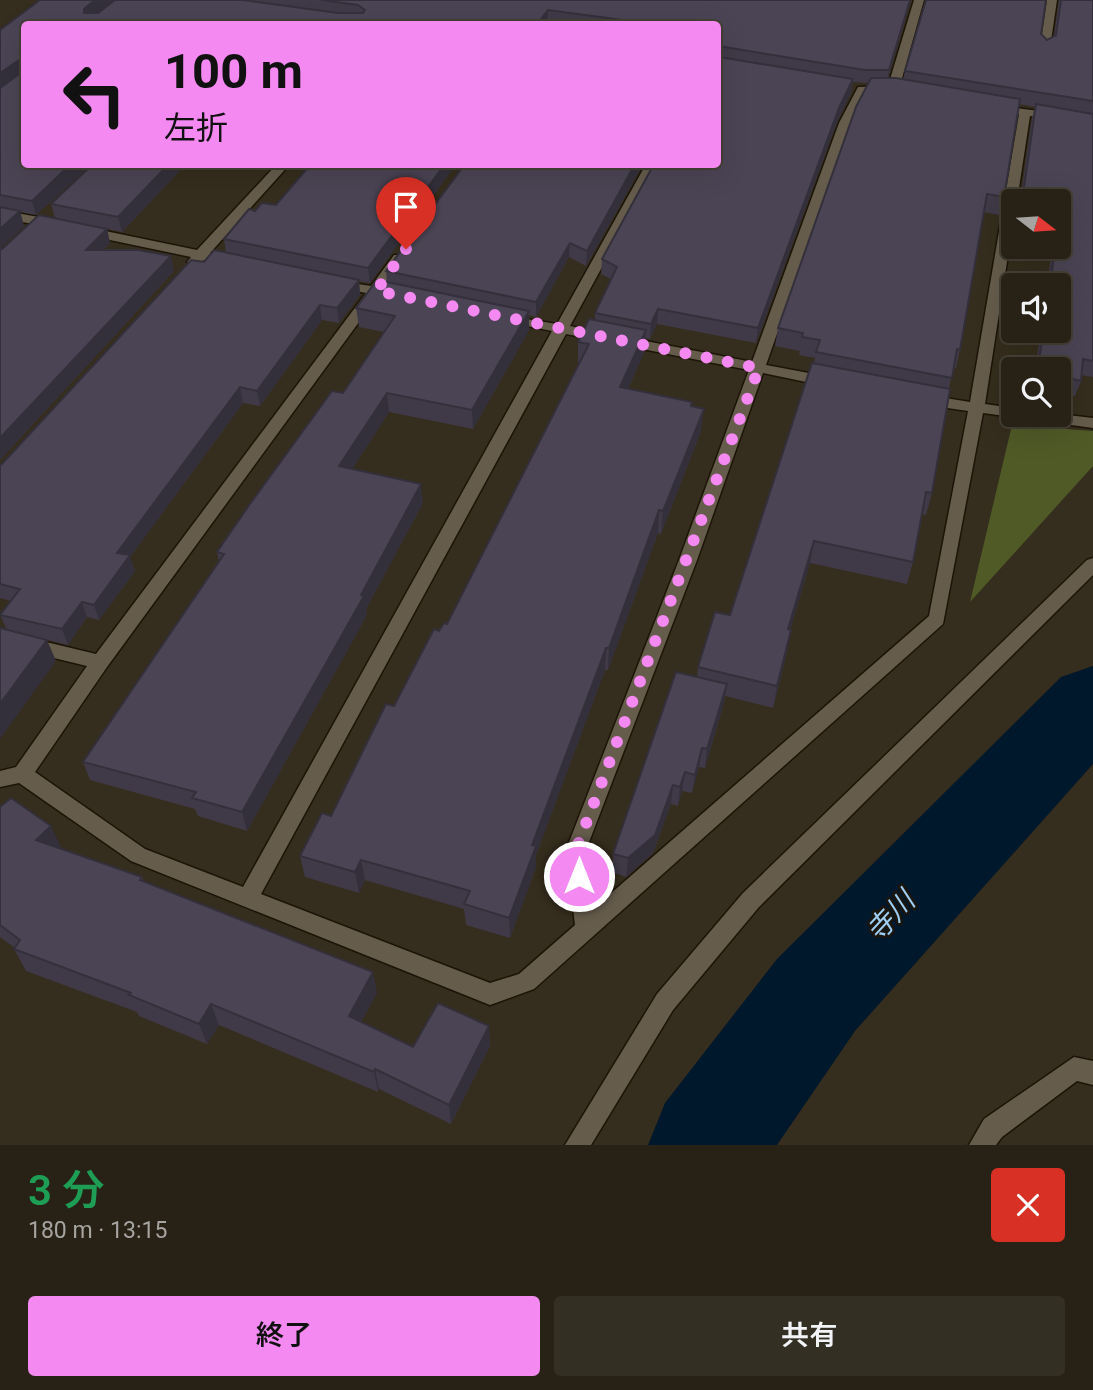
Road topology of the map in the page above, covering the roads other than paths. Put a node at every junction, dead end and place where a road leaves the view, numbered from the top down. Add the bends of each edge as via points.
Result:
1 (919, 0) edge
2 (1052, 0) edge
3 (1045, 48) edge
4 (986, 105) edge
5 (1025, 112) junction
6 (1093, 122) edge
7 (280, 168) edge
8 (650, 168) edge
9 (0, 214) edge
10 (47, 217) junction
11 (25, 236) edge
12 (406, 249) edge
13 (200, 255) junction
14 (241, 264) edge
15 (182, 275) edge
16 (322, 280) edge
17 (376, 291) junction
18 (402, 297) edge
19 (495, 316) edge
20 (561, 329) junction
21 (759, 368) junction
22 (840, 383) edge
23 (908, 396) edge
24 (976, 409) junction
25 (1001, 412) edge
26 (1071, 420) edge
27 (1093, 423) edge
28 (1093, 564) edge
29 (0, 638) edge
30 (100, 662) junction
31 (22, 774) junction
32 (0, 779) edge
33 (248, 898) junction
34 (586, 929) junction
35 (1093, 1073) edge
36 (577, 1145) edge
37 (981, 1145) edge

1 - 21 street via 899,90 856,88
2 - 3 street
4 - 5 street
5 - 6 street
5 - 24 street
7 - 13 street
8 - 20 street
9 - 10 street
10 - 11 street
10 - 13 street
12 - 17 street
13 - 14 street
13 - 15 street
16 - 17 street
17 - 18 street
17 - 30 street
19 - 20 street
20 - 21 street
20 - 33 street
21 - 22 street
21 - 34 street via 576,850
23 - 24 street
24 - 25 street
24 - 34 street via 937,618
26 - 27 street
28 - 36 street via 751,900 665,1002
29 - 30 street
30 - 31 street
31 - 32 street
31 - 33 street via 138,855
33 - 34 street via 489,994 526,982
35 - 37 street via 1074,1069 993,1128

